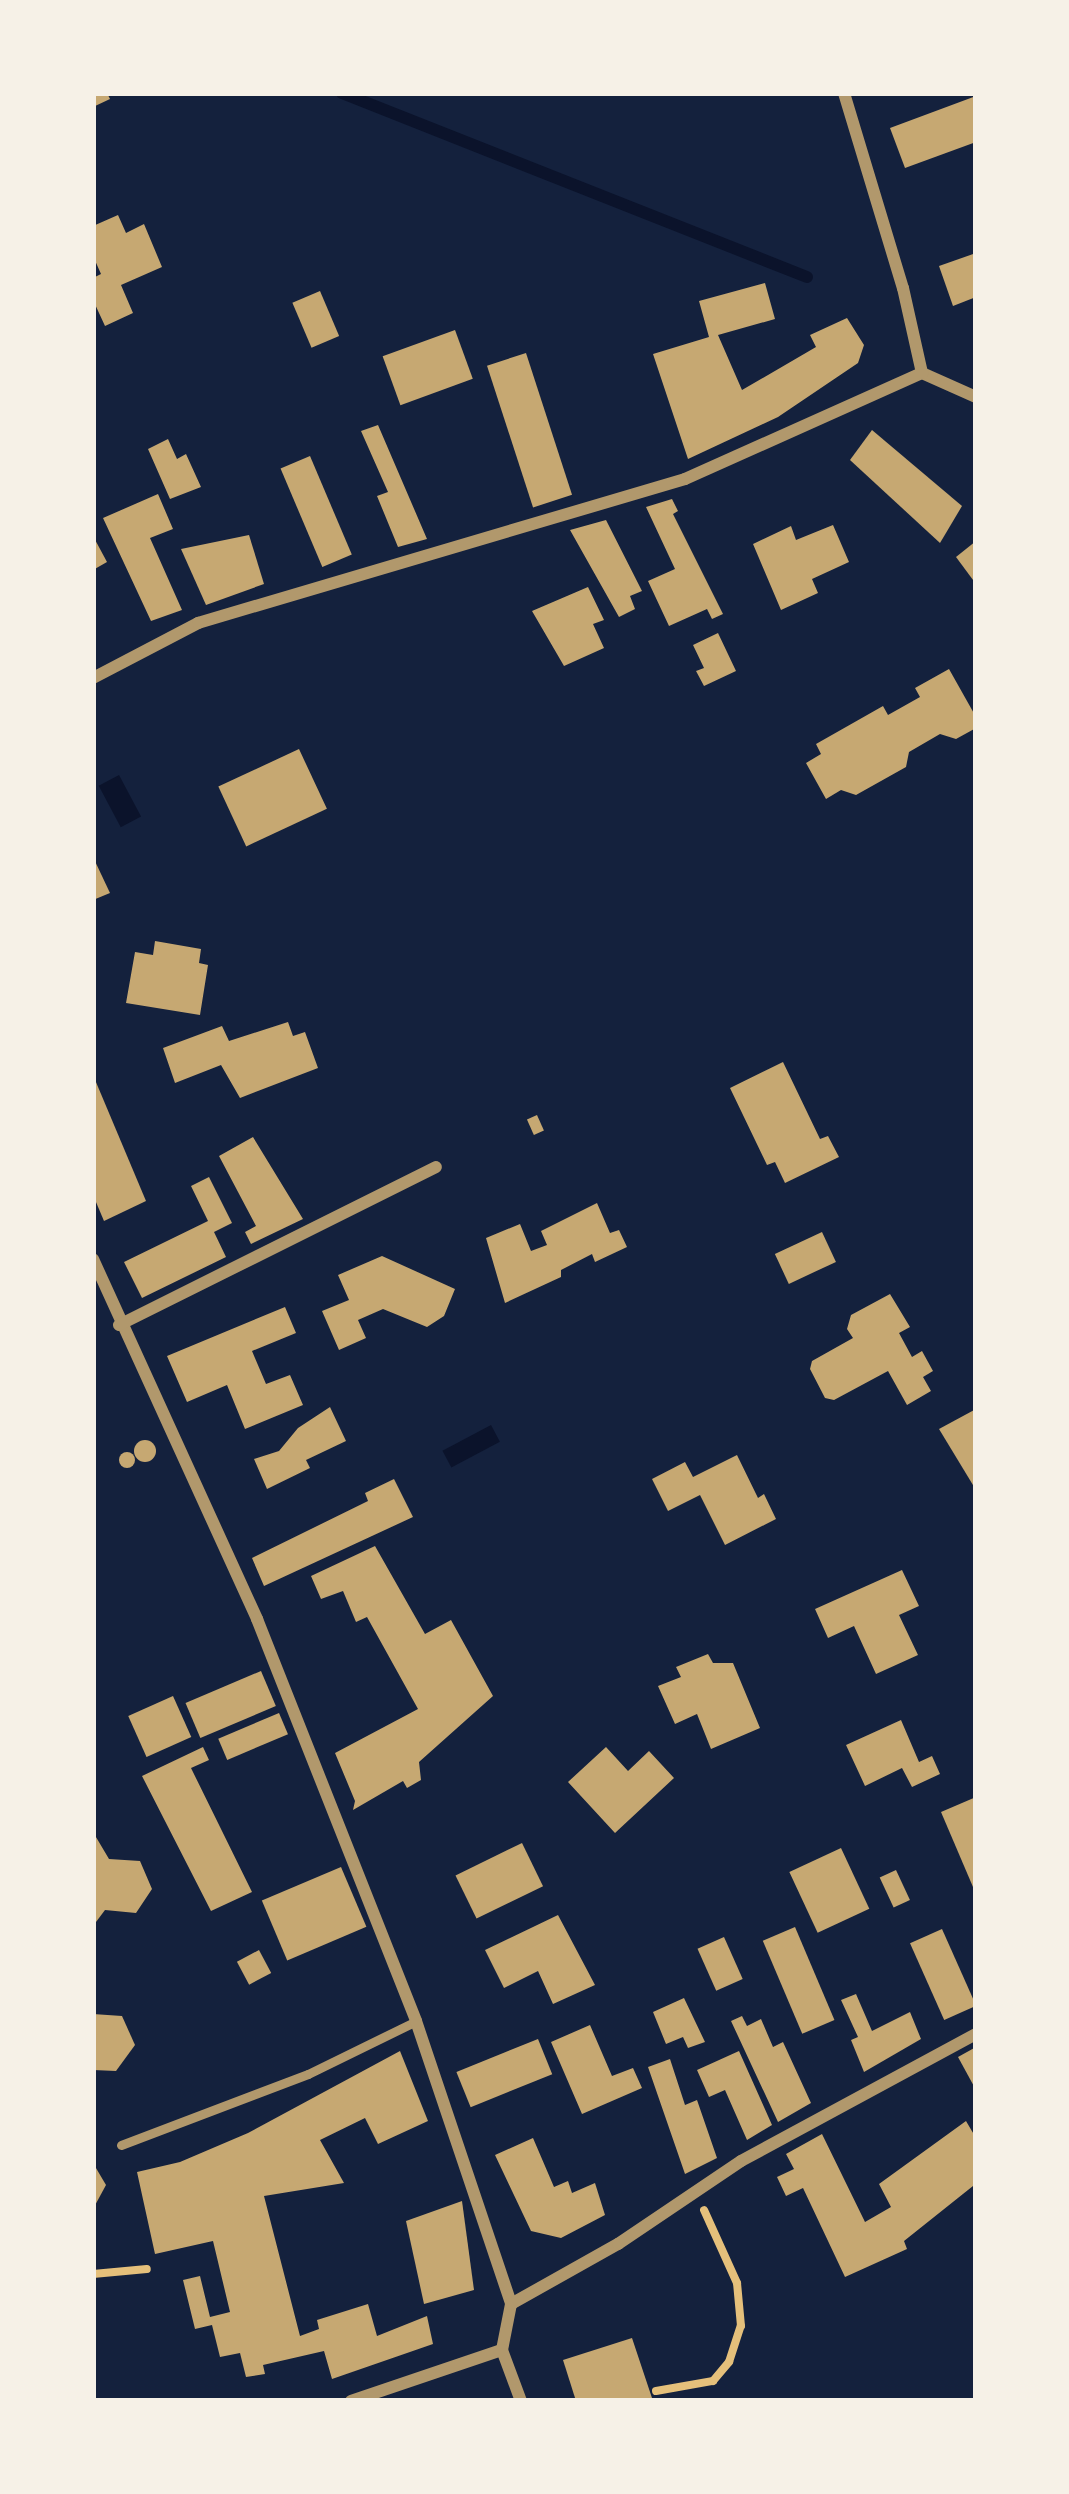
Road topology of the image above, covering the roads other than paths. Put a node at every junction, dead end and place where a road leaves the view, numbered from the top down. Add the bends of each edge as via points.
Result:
1 (844, 93) edge
2 (922, 373) junction
3 (976, 397) edge
4 (93, 678) edge
5 (436, 1167) dead end
6 (93, 1259) edge
7 (119, 1325) junction
8 (416, 2021) junction
9 (976, 2034) edge
10 (121, 2145) dead end
11 (511, 2304) junction
12 (502, 2350) junction
13 (351, 2401) edge
14 (521, 2401) edge

1 - 2 street
2 - 3 street
2 - 4 street via 685,479 198,623
5 - 7 street
6 - 7 street
7 - 8 street via 257,1619
8 - 10 lane via 308,2074
8 - 11 street
9 - 11 street via 741,2161
11 - 12 street
12 - 13 street
12 - 14 street

